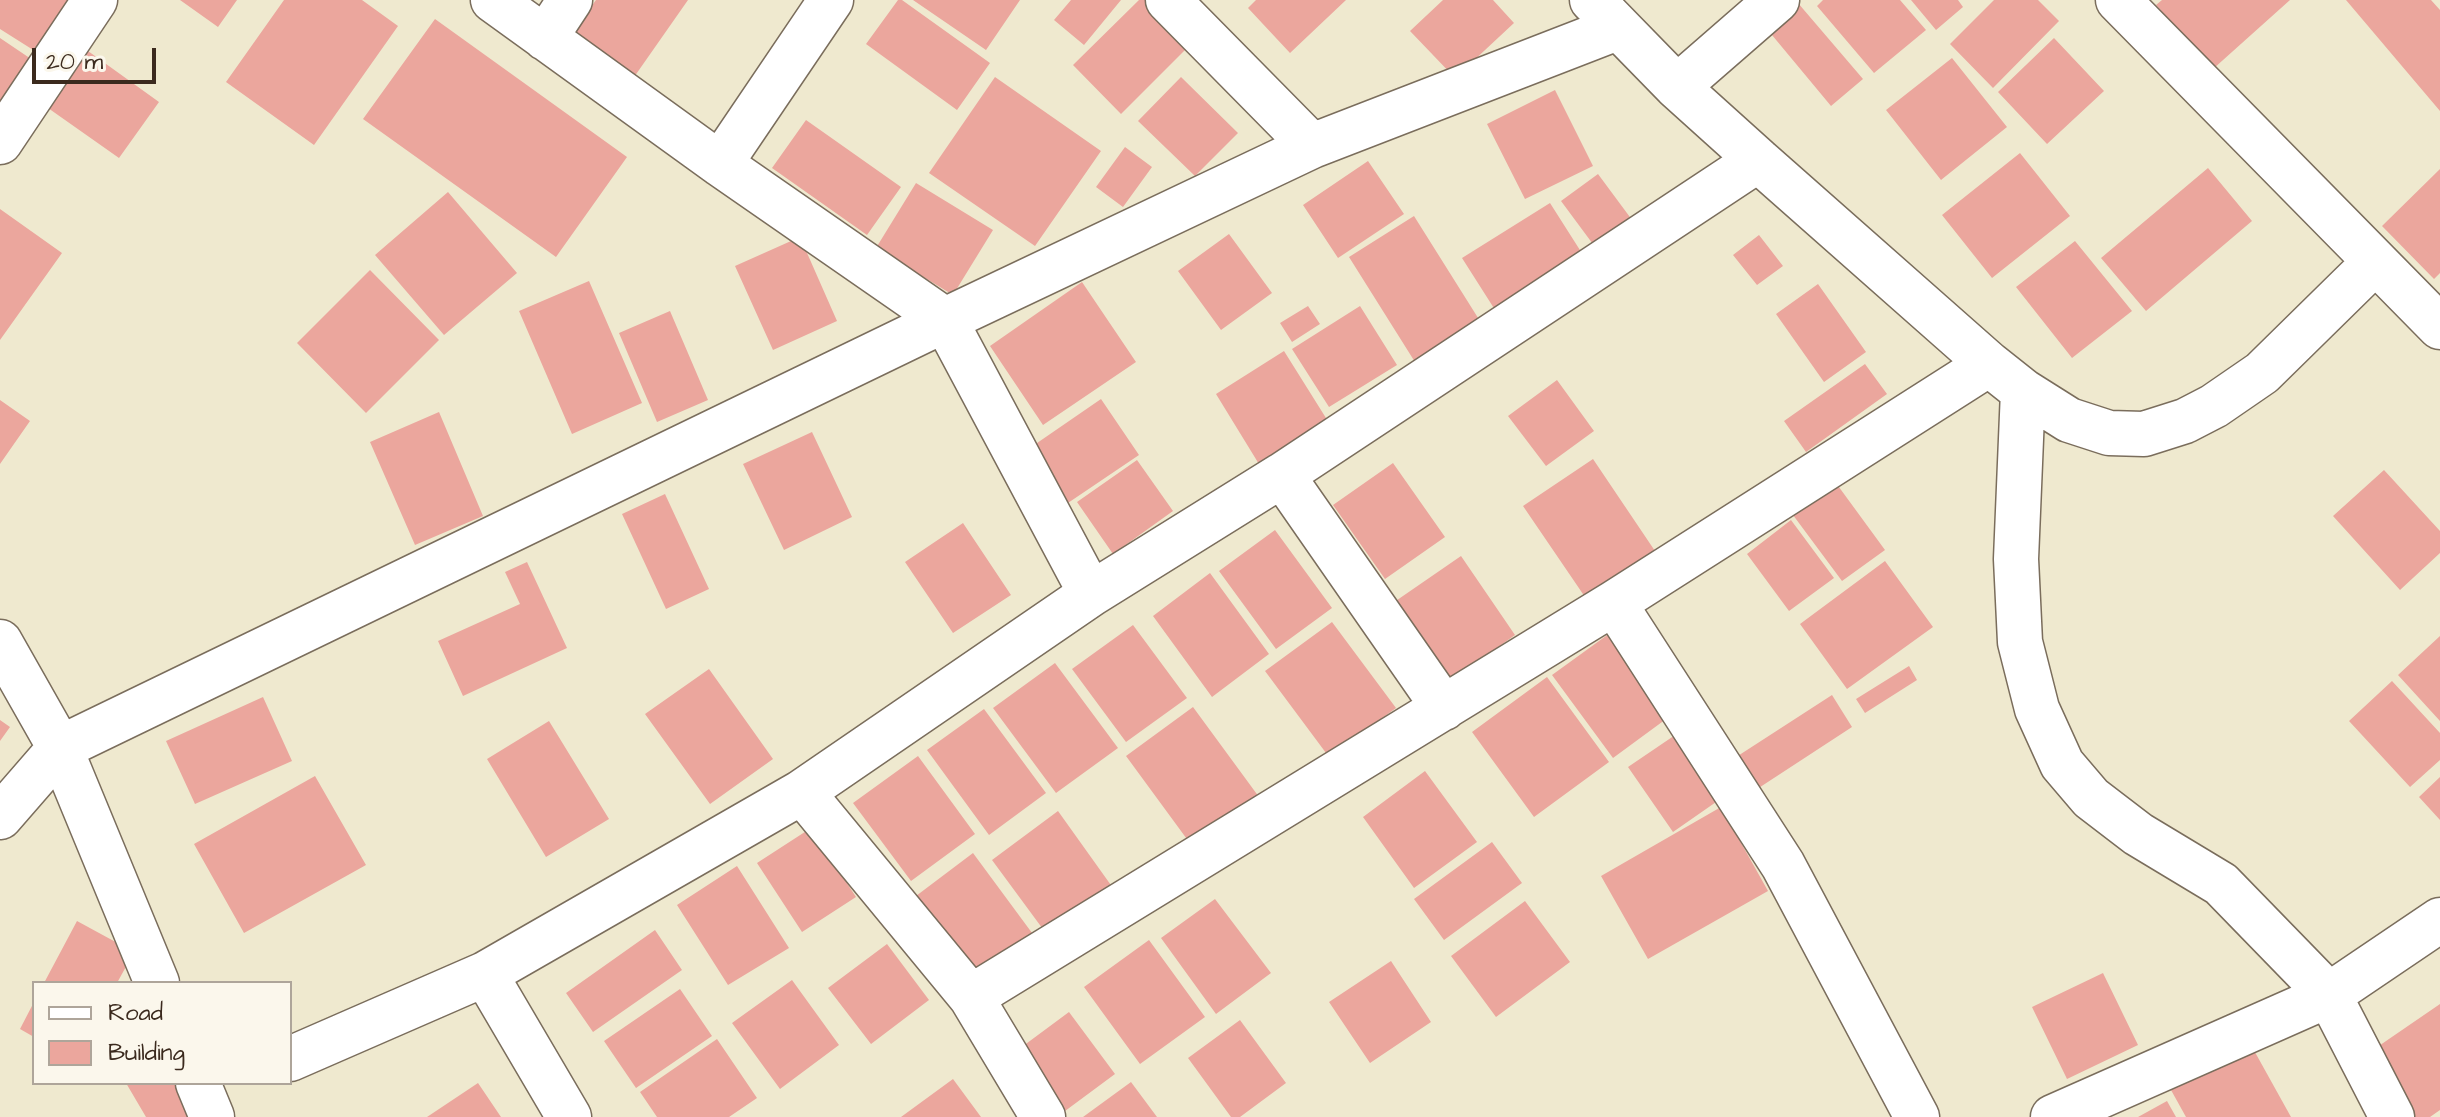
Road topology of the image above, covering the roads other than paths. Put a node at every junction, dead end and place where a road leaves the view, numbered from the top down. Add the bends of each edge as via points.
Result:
1 (95, 0) edge
2 (493, 0) edge
3 (570, 0) edge
4 (831, 0) edge
5 (1168, 0) edge
6 (1777, 0) edge
7 (2118, 0) edge
8 (1605, 14) edge
9 (545, 38) junction
10 (1677, 87) junction
11 (0, 142) edge
12 (1312, 146) junction
13 (1758, 160) junction
14 (720, 164) junction
15 (2374, 263) junction
16 (945, 320) junction
17 (2440, 327) edge
18 (1989, 364) junction
19 (2023, 391) junction
20 (1282, 475) junction
21 (1091, 594) junction
22 (1614, 603) junction
23 (0, 642) edge
24 (1444, 708) junction
25 (60, 748) junction
26 (802, 792) junction
27 (0, 817) edge
28 (2440, 920) edge
29 (485, 974) junction
30 (156, 981) edge
31 (2329, 995) junction
32 (971, 997) junction
33 (292, 1058) edge
34 (569, 1117) edge
35 (1043, 1117) edge
36 (1917, 1117) edge
37 (2053, 1117) edge
38 (2392, 1117) edge

1 - 11 street
2 - 9 street
3 - 9 street
4 - 14 street
5 - 12 street
6 - 10 street
7 - 15 street
8 - 10 street
8 - 12 street
9 - 14 street
10 - 13 street
12 - 16 street
13 - 18 street
13 - 20 street
14 - 16 street
15 - 17 street
15 - 19 street via 2262,373 2185,421 2144,434 2109,433 2069,420
16 - 21 street
16 - 25 street
18 - 19 street
18 - 22 street
19 - 31 street via 2016,559 2020,642 2037,709 2062,764 2091,798 2138,834 2221,884
20 - 21 street
20 - 24 street
21 - 26 street
22 - 24 street
22 - 36 street via 1783,865
23 - 25 street
24 - 32 street
25 - 27 street
25 - 30 street
26 - 29 street
26 - 32 street
28 - 31 street
29 - 33 street
29 - 34 street
31 - 37 street
31 - 38 street
32 - 35 street

